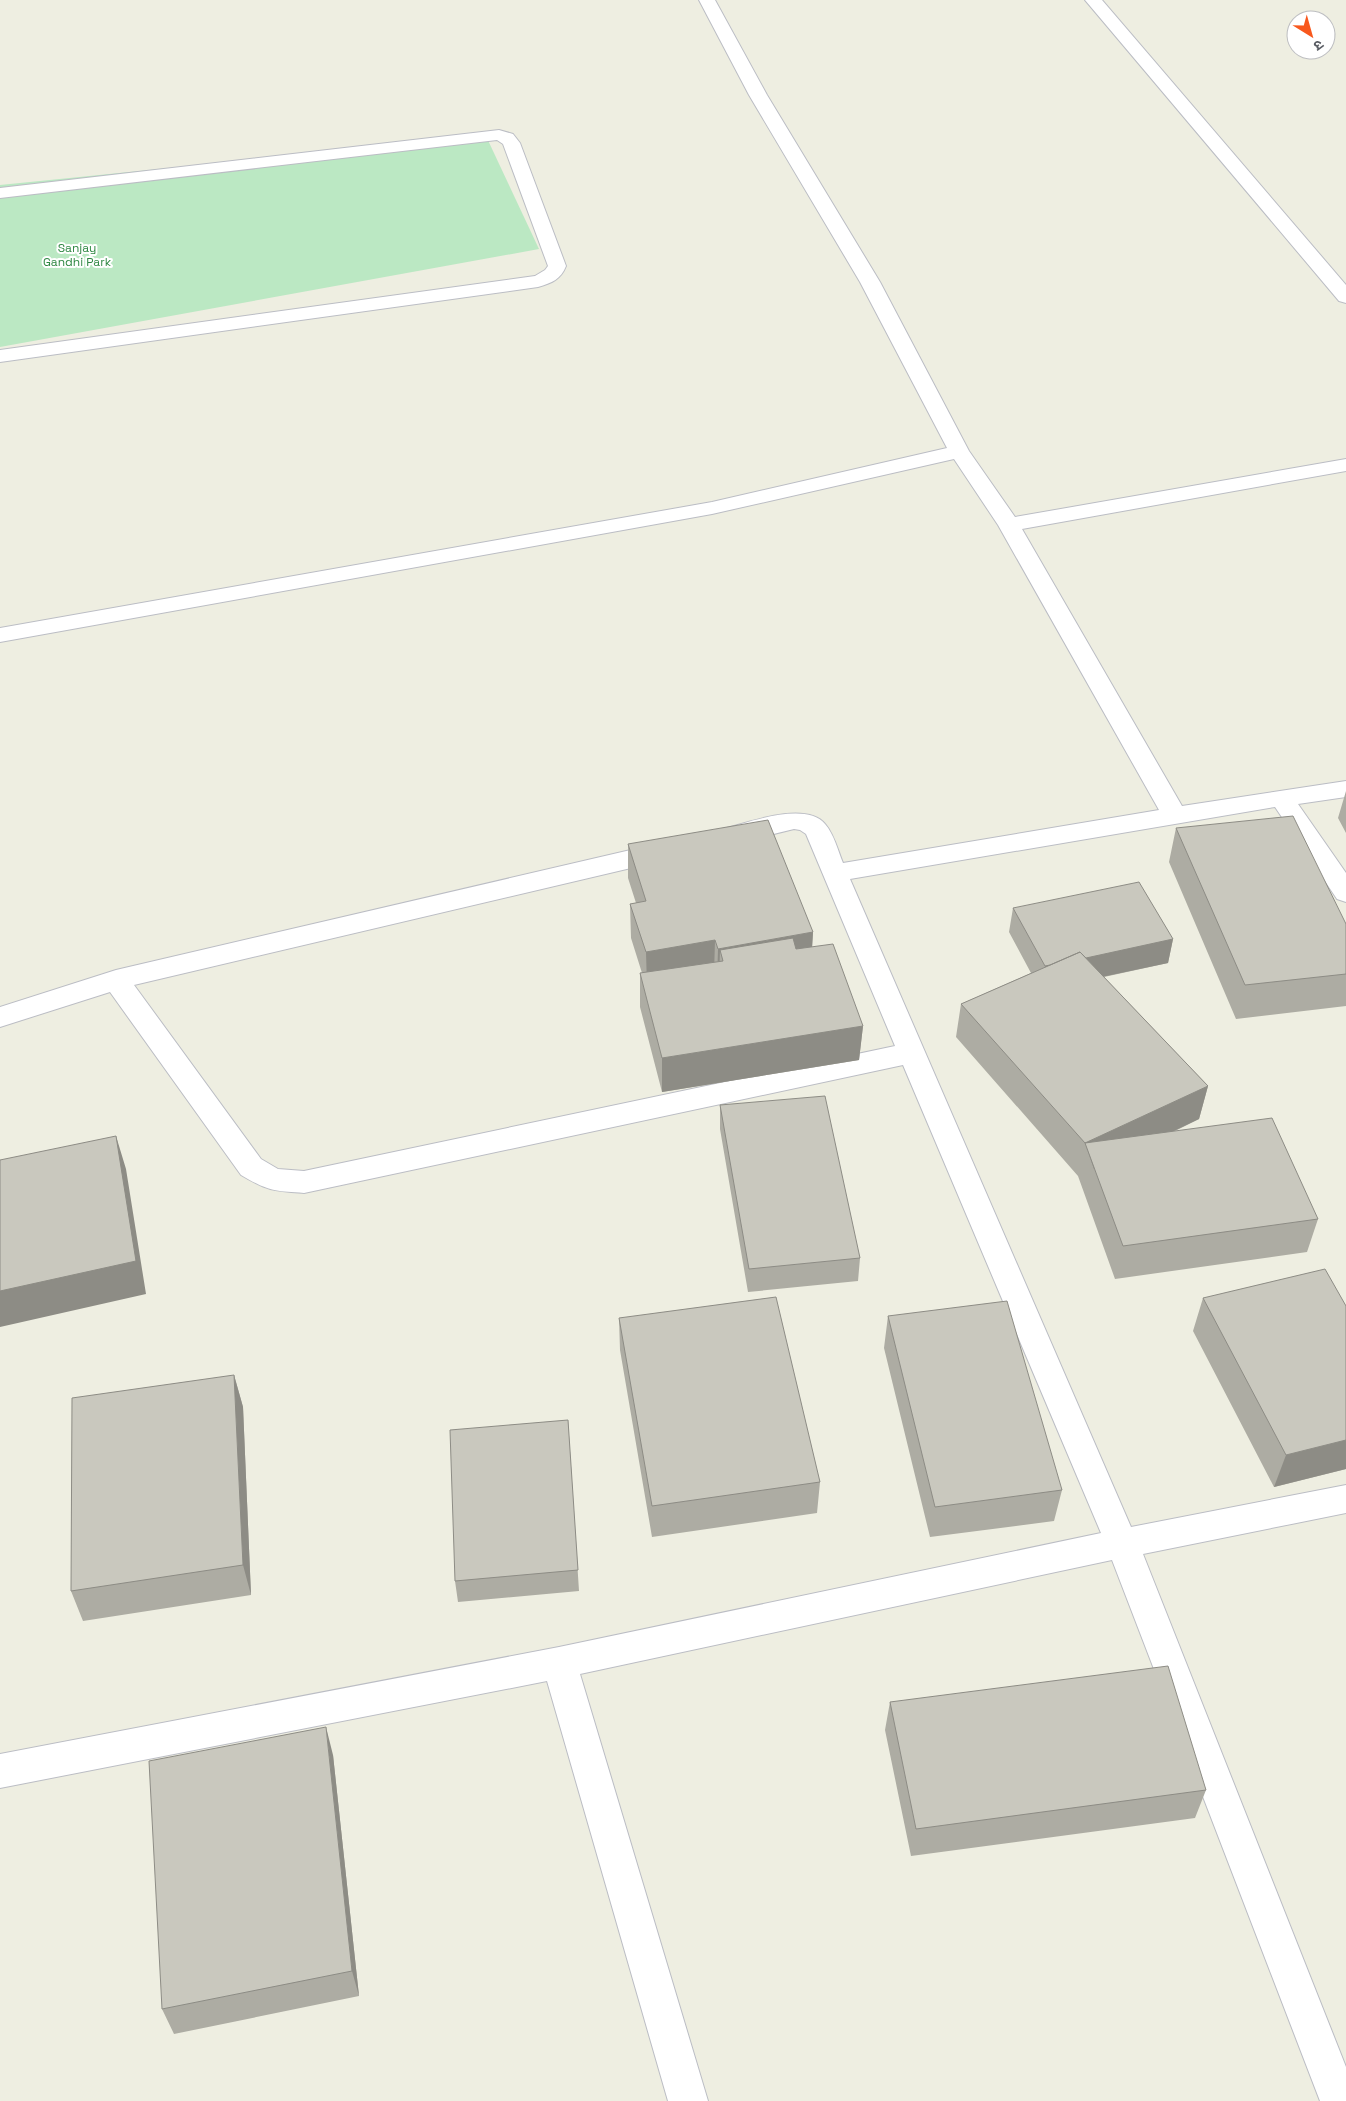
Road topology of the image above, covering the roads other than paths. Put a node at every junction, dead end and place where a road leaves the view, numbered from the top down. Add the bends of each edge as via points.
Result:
1 (707, 0) edge
2 (1093, 0) edge
3 (0, 194) edge
4 (1346, 297) edge
5 (0, 356) edge
6 (959, 451) junction
7 (1346, 465) edge
8 (1009, 525) junction
9 (0, 635) edge
10 (1346, 789) edge
11 (1280, 798) junction
12 (1175, 816) junction
13 (836, 874) junction
14 (1346, 893) edge
15 (116, 980) junction
16 (0, 1017) edge
17 (913, 1053) junction
18 (1346, 1499) edge
19 (1122, 1543) junction
20 (559, 1663) junction
21 (0, 1771) edge
22 (688, 2101) edge
23 (1340, 2101) edge

1 - 6 street via 758,95 870,282
2 - 4 street
3 - 5 street via 499,135 511,143 556,266 550,277 538,281
6 - 8 street
6 - 9 street via 712,508
7 - 8 street
8 - 12 street
10 - 11 street
11 - 12 street
11 - 14 street
12 - 13 street
13 - 15 street via 816,829 806,822 794,821
13 - 17 street
15 - 16 street
15 - 17 street via 251,1167 273,1180 304,1182
17 - 19 street
18 - 19 street
19 - 20 street
19 - 23 street
20 - 21 street
20 - 22 street

